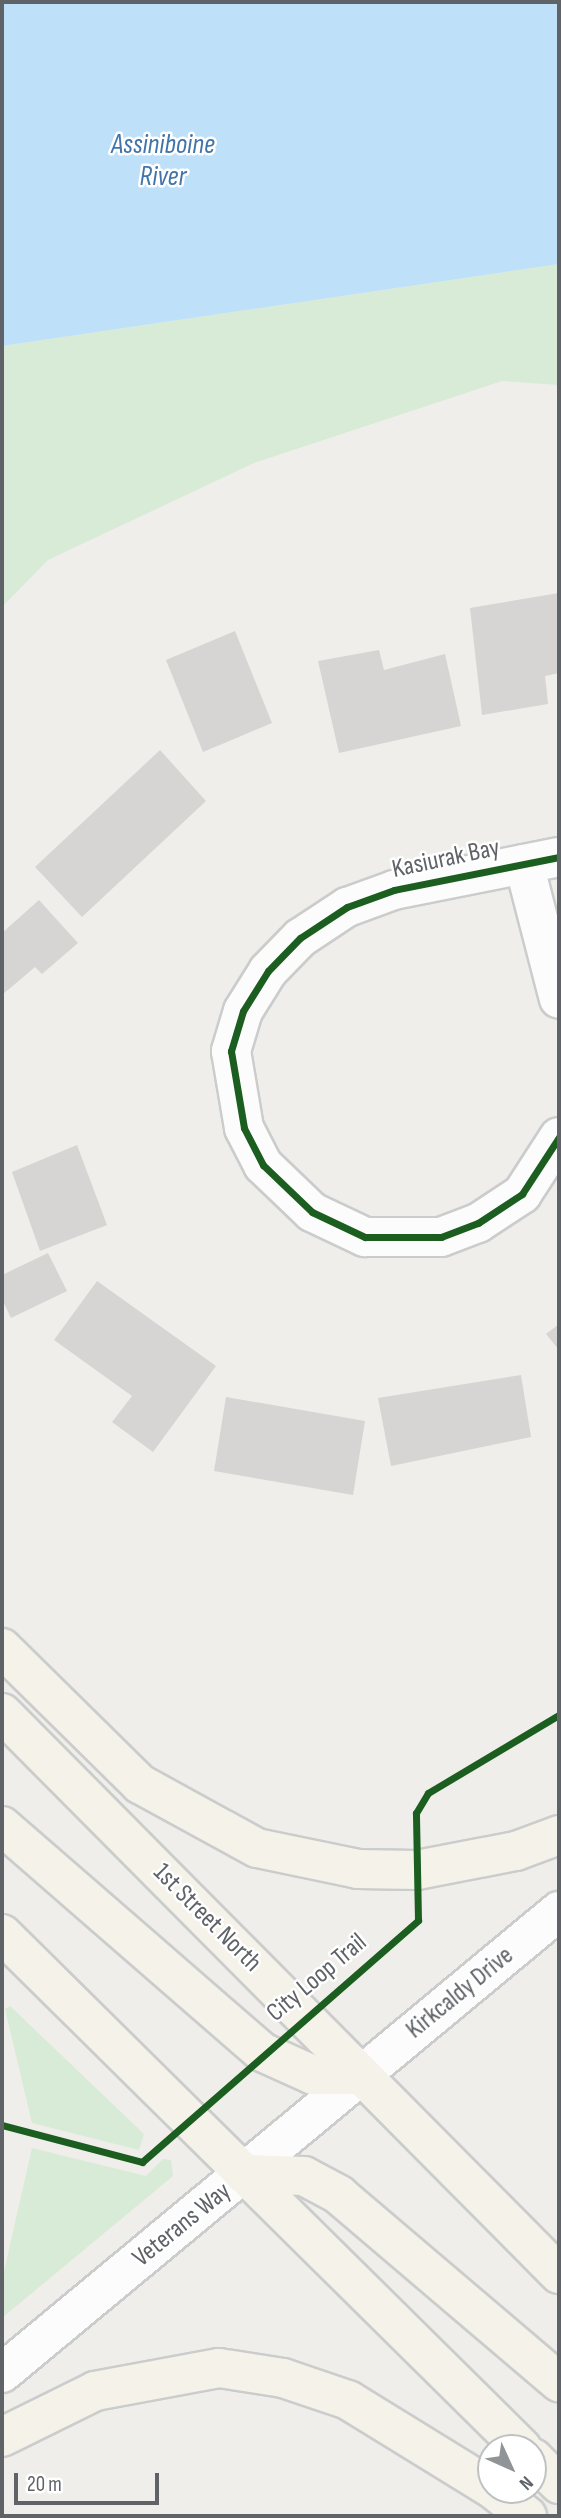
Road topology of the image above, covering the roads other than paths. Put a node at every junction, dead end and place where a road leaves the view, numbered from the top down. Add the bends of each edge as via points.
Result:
1 (542, 860) edge
2 (559, 999) edge
3 (559, 1137) edge
4 (2, 1648) edge
5 (2, 1713) edge
6 (2, 1826) edge
7 (559, 1835) edge
8 (559, 1911) edge
9 (2, 1934) edge
10 (360, 2075) junction
11 (244, 2174) junction
12 (559, 2274) edge
13 (2, 2373) edge
14 (559, 2382) edge
15 (508, 2434) edge
16 (2, 2437) edge
17 (477, 2480) edge
18 (511, 2504) edge
19 (527, 2516) edge

1 - 2 street, Kasiurak Bay
1 - 3 street, Kasiurak Bay via 394,890 347,907 300,938 243,1011 231,1051 244,1128 285,1191 335,1226 365,1237 441,1237 478,1223 522,1194
4 - 7 main road via 140,1784 257,1849 358,1869 417,1870 516,1851
5 - 10 main road, 1st Street North
6 - 10 main road via 262,2052 313,2076
8 - 10 street, Kirkcaldy Drive
9 - 11 main road
10 - 11 street, Veterans Way
10 - 12 main road, 1st Street North
11 - 13 street, Veterans Way
11 - 14 main road via 304,2176 339,2195
11 - 15 main road
16 - 17 main road via 95,2391 219,2368 283,2378 348,2400
18 - 19 main road

